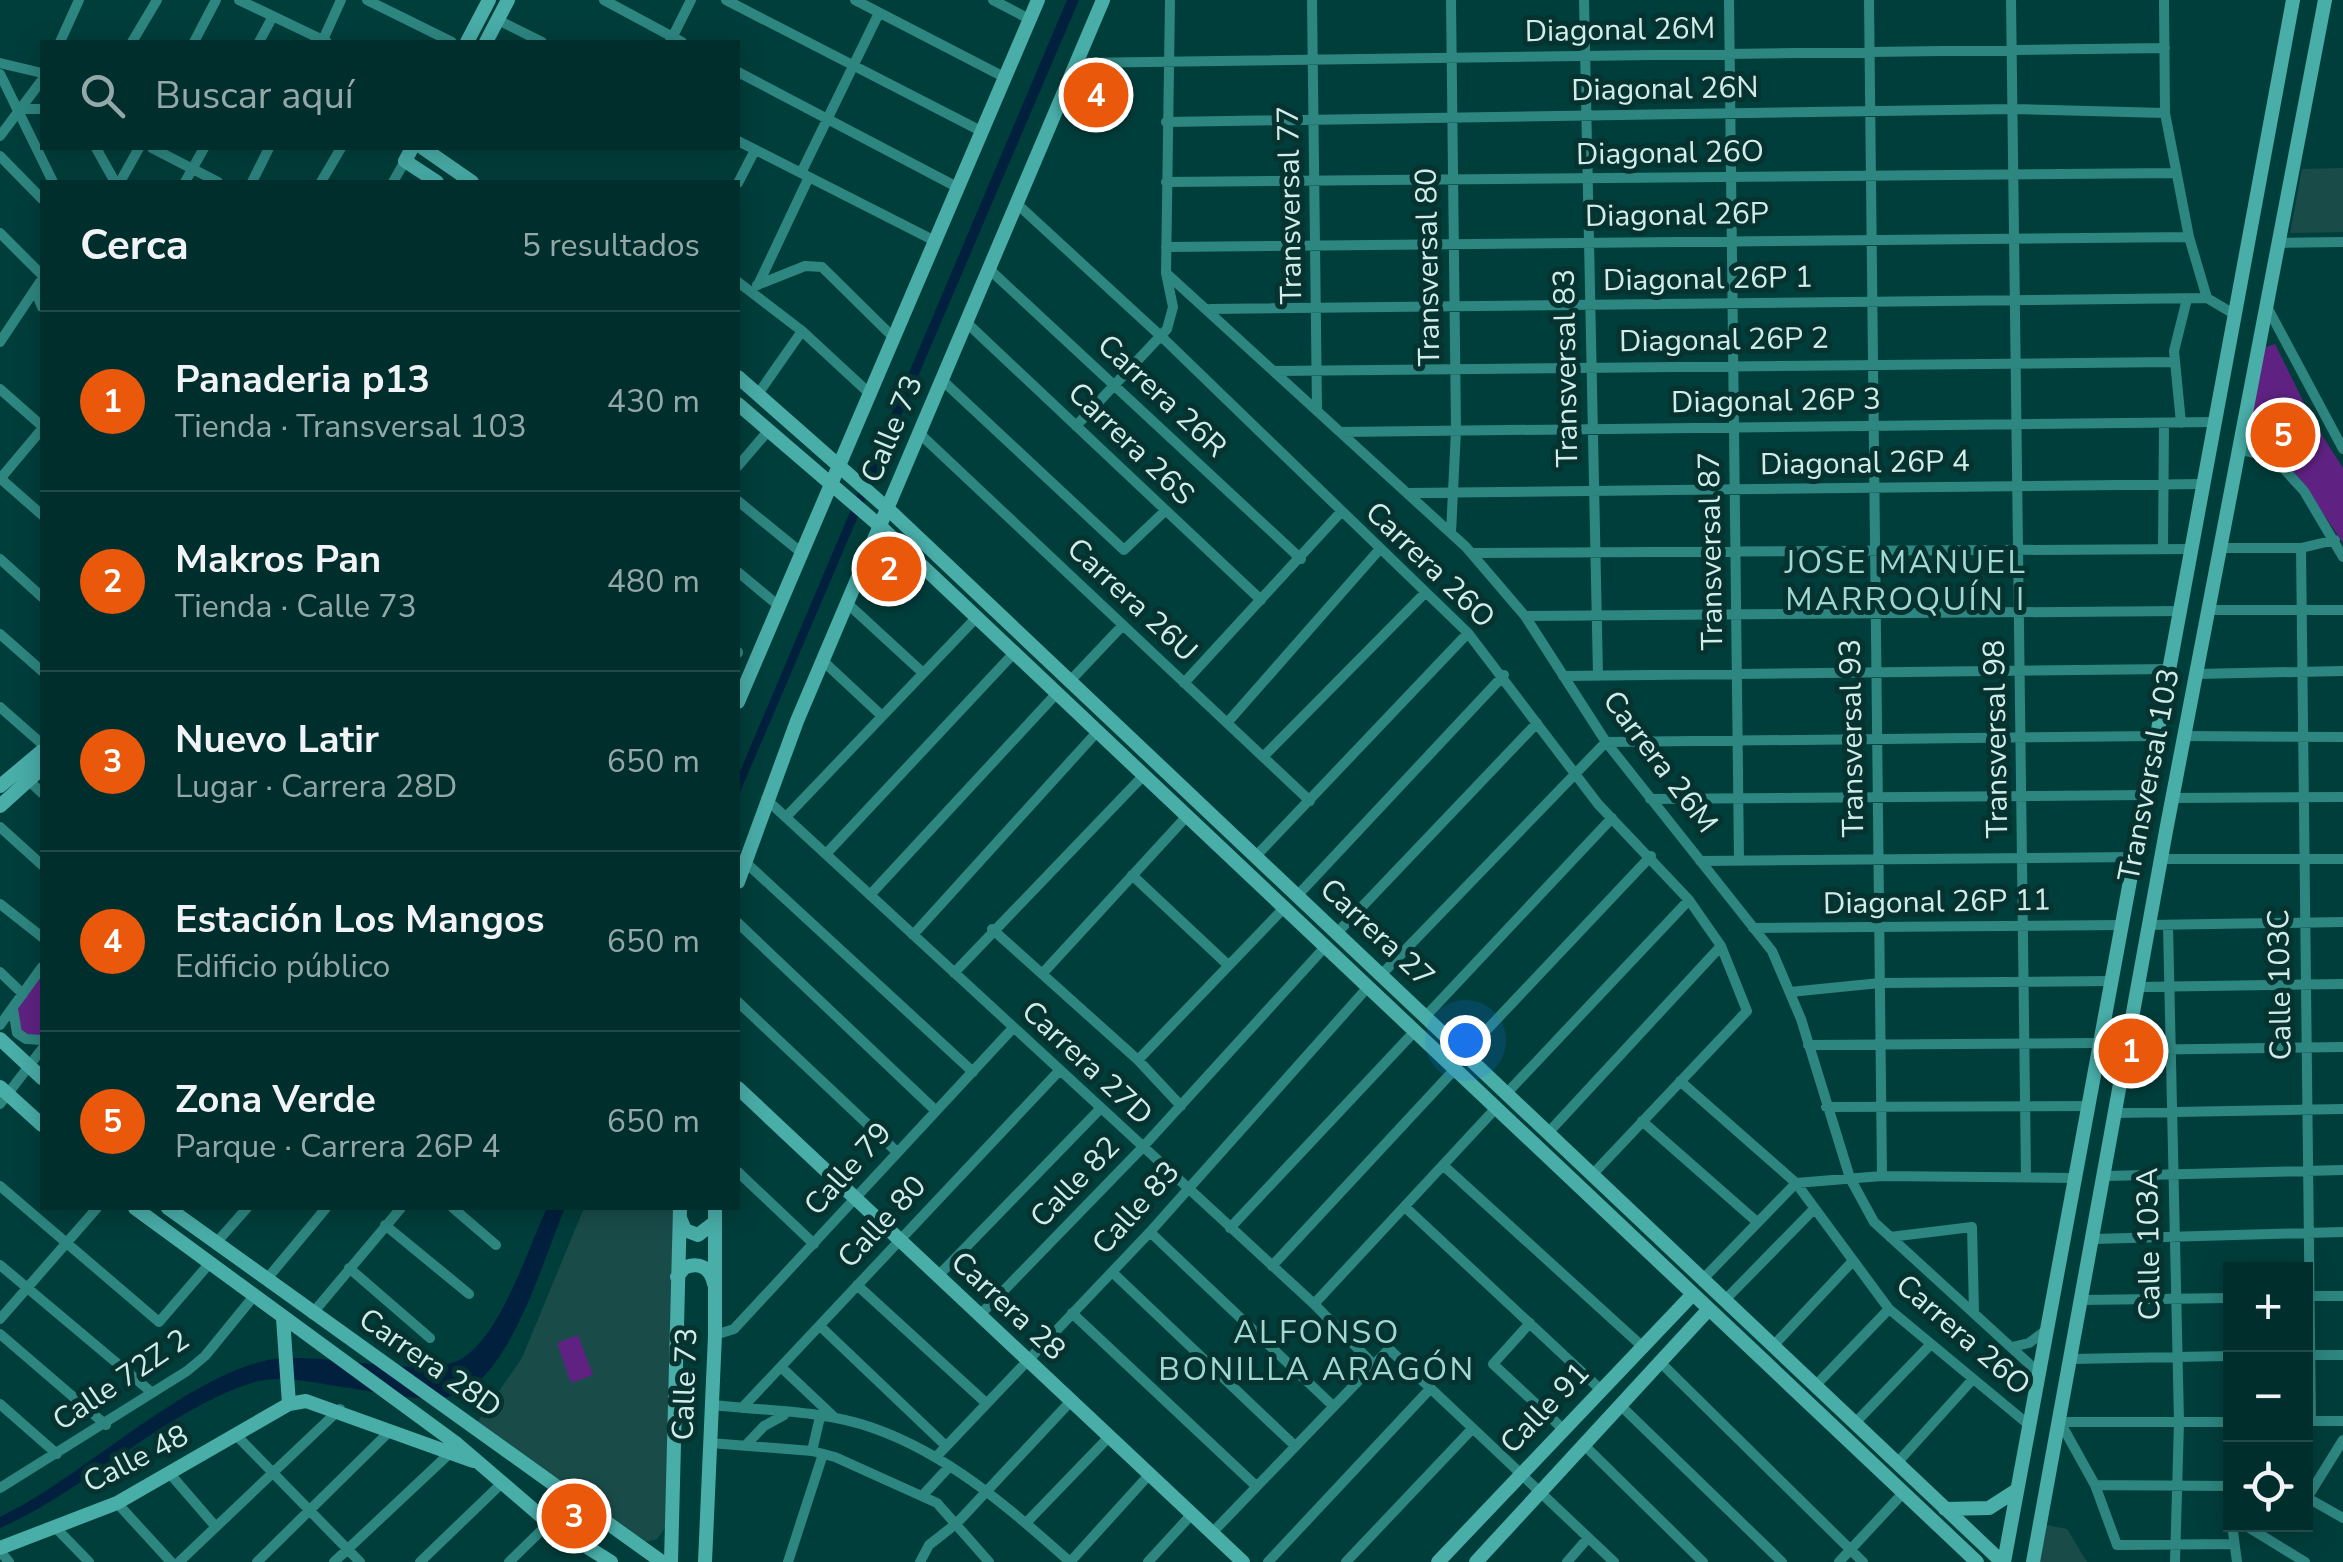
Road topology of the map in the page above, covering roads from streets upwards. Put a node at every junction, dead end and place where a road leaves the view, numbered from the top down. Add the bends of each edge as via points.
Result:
1 (78, 0) edge
2 (157, 0) edge
3 (216, 0) edge
4 (239, 0) edge
5 (342, 0) edge
6 (367, 0) edge
7 (488, 0) edge
8 (508, 0) edge
9 (604, 0) edge
10 (691, 0) edge
11 (726, 0) edge
12 (855, 0) edge
13 (993, 0) edge
14 (1038, 0) edge
15 (1103, 0) edge
16 (1170, 0) edge
17 (1312, 0) edge
18 (1451, 0) edge
19 (1584, 0) edge
20 (1729, 0) edge
21 (1870, 0) edge
22 (2011, 0) edge
23 (2164, 0) edge
24 (2293, 0) edge
25 (2325, 0) edge
26 (264, 5) edge
27 (880, 13) junction
28 (272, 16) junction
29 (1029, 19) junction
30 (498, 20) junction
31 (61, 40) edge
32 (133, 40) edge
33 (195, 40) edge
34 (260, 40) edge
35 (320, 40) edge
36 (325, 40) edge
37 (448, 40) edge
38 (469, 40) edge
39 (487, 40) edge
40 (538, 40) edge
41 (673, 40) edge
42 (675, 40) edge
43 (2165, 48) junction
44 (2012, 50) junction
45 (1870, 52) junction
46 (1729, 54) junction
47 (1585, 56) junction
48 (1451, 58) junction
49 (1313, 59) junction
50 (1166, 61) junction
51 (1076, 62) junction
52 (0, 63) edge
53 (852, 66) junction
54 (740, 73) edge
55 (0, 74) edge
56 (40, 75) edge
57 (1002, 76) junction
58 (40, 80) edge
59 (2012, 109) junction
60 (40, 110) edge
61 (1871, 111) junction
62 (22, 112) junction
63 (1730, 113) junction
64 (2165, 113) junction
65 (1586, 115) junction
66 (1452, 117) junction
67 (827, 119) junction
68 (1314, 119) junction
69 (1166, 122) junction
70 (979, 130) junction
71 (0, 136) edge
72 (740, 142) edge
73 (97, 150) edge
74 (139, 150) edge
75 (156, 150) edge
76 (203, 150) edge
77 (268, 150) edge
78 (339, 150) edge
79 (428, 150) edge
80 (429, 150) edge
81 (755, 150) junction
82 (408, 154) edge
83 (0, 156) edge
84 (192, 169) junction
85 (2261, 170) junction
86 (2174, 173) junction
87 (2014, 174) junction
88 (805, 175) junction
89 (417, 176) edge
90 (1871, 176) junction
91 (2290, 176) junction
92 (1731, 177) junction
93 (1588, 178) junction
94 (52, 180) edge
95 (117, 180) edge
96 (119, 180) edge
97 (186, 180) edge
98 (214, 180) edge
99 (253, 180) edge
100 (323, 180) edge
101 (394, 180) edge
102 (469, 180) edge
103 (739, 180) edge
104 (1451, 180) junction
105 (1314, 181) junction
106 (1166, 182) junction
107 (956, 186) junction
108 (40, 197) edge
109 (1016, 203) junction
110 (2254, 218) junction
111 (2282, 218) junction
112 (0, 232) edge
113 (2014, 236) junction
114 (2188, 237) junction
115 (1872, 238) junction
116 (1732, 239) junction
117 (933, 240) junction
118 (1589, 241) junction
119 (2343, 242) edge
120 (1454, 243) junction
121 (2277, 243) junction
122 (1315, 245) junction
123 (1166, 247) junction
124 (989, 269) junction
125 (1166, 274) junction
126 (40, 275) edge
127 (40, 281) edge
128 (740, 283) edge
129 (756, 288) junction
130 (35, 290) junction
131 (2206, 298) junction
132 (2187, 299) junction
133 (2015, 300) junction
134 (40, 301) edge
135 (1872, 302) junction
136 (1733, 303) junction
137 (2265, 304) junction
138 (1590, 305) junction
139 (1454, 306) junction
140 (1209, 308) junction
141 (1316, 308) junction
142 (0, 313) edge
143 (2234, 314) junction
144 (967, 323) junction
145 (11, 324) junction
146 (802, 331) junction
147 (892, 335) junction
148 (1161, 336) junction
149 (2286, 341) junction
150 (0, 342) edge
151 (2258, 346) junction
152 (2016, 361) junction
153 (2174, 362) junction
154 (1873, 363) junction
155 (1733, 364) junction
156 (1592, 366) junction
157 (1454, 368) junction
158 (1316, 370) junction
159 (1274, 371) junction
160 (740, 379) edge
161 (942, 380) junction
162 (1115, 386) junction
163 (0, 389) edge
164 (868, 393) junction
165 (758, 394) junction
166 (740, 406) edge
167 (1316, 409) junction
168 (2182, 422) junction
169 (2215, 422) junction
170 (2164, 423) junction
171 (2016, 424) junction
172 (1874, 425) junction
173 (40, 426) edge
174 (1076, 426) junction
175 (1734, 427) junction
176 (1593, 429) junction
177 (40, 430) edge
178 (1456, 430) junction
179 (768, 431) junction
180 (1339, 432) junction
181 (920, 434) junction
182 (2343, 449) edge
183 (2241, 450) junction
184 (740, 464) edge
185 (840, 465) junction
186 (0, 478) edge
187 (831, 484) junction
188 (2164, 484) junction
189 (2204, 484) junction
190 (2018, 486) junction
191 (1874, 488) junction
192 (1735, 489) junction
193 (1594, 491) junction
194 (1406, 493) junction
195 (1450, 493) junction
196 (740, 504) edge
197 (889, 510) junction
198 (1165, 511) junction
199 (1340, 512) junction
200 (40, 513) edge
201 (881, 527) junction
202 (1452, 534) junction
203 (2335, 540) junction
204 (2018, 548) junction
205 (2221, 548) junction
206 (2301, 548) junction
207 (2163, 549) junction
208 (2191, 549) junction
209 (1379, 550) junction
210 (1875, 550) junction
211 (1736, 551) junction
212 (1595, 552) junction
213 (1472, 553) junction
214 (804, 554) junction
215 (2343, 556) edge
216 (0, 559) edge
217 (1301, 559) junction
218 (740, 574) edge
219 (1425, 592) junction
220 (40, 595) edge
221 (1261, 600) junction
222 (848, 604) junction
223 (780, 606) junction
224 (2019, 610) junction
225 (2208, 610) junction
226 (2299, 610) junction
227 (2343, 610) edge
228 (1876, 611) junction
229 (2180, 611) junction
230 (1736, 613) junction
231 (1596, 615) junction
232 (1525, 616) junction
233 (976, 618) junction
234 (1123, 625) junction
235 (1468, 632) junction
236 (0, 634) edge
237 (1014, 653) junction
238 (823, 661) junction
239 (40, 669) edge
240 (2169, 669) junction
241 (2020, 670) junction
242 (2343, 671) edge
243 (1876, 672) junction
244 (923, 673) junction
245 (2302, 673) junction
246 (1737, 674) junction
247 (2196, 674) junction
248 (1504, 675) junction
249 (1563, 676) junction
250 (1598, 676) junction
251 (1070, 681) junction
252 (1184, 683) junction
253 (1056, 693) junction
254 (740, 697) edge
255 (0, 707) edge
256 (882, 716) junction
257 (1226, 723) junction
258 (1537, 723) junction
259 (1097, 732) junction
260 (2021, 736) junction
261 (2157, 736) junction
262 (2185, 736) junction
263 (1877, 738) junction
264 (2305, 738) junction
265 (2343, 738) edge
266 (1738, 740) junction
267 (1606, 742) junction
268 (40, 746) edge
269 (40, 750) edge
270 (1262, 757) junction
271 (40, 770) edge
272 (1574, 772) junction
273 (1144, 775) junction
274 (28, 780) junction
275 (0, 786) edge
276 (40, 791) edge
277 (2022, 794) junction
278 (2146, 795) junction
279 (1878, 796) junction
280 (2303, 797) junction
281 (2343, 797) edge
282 (766, 798) junction
283 (1650, 798) junction
284 (1738, 798) junction
285 (2173, 798) junction
286 (1310, 801) junction
287 (0, 806) edge
288 (1186, 816) junction
289 (786, 817) junction
290 (1612, 818) junction
291 (0, 827) edge
292 (826, 854) junction
293 (1256, 856) junction
294 (1652, 856) junction
295 (2022, 857) junction
296 (2134, 857) junction
297 (1878, 858) junction
298 (2161, 858) junction
299 (2303, 859) junction
300 (2343, 859) edge
301 (743, 860) junction
302 (1740, 860) junction
303 (1700, 861) junction
304 (40, 862) edge
305 (740, 873) edge
306 (1132, 875) junction
307 (870, 895) junction
308 (1298, 896) junction
309 (1689, 900) junction
310 (0, 904) edge
311 (1284, 908) junction
312 (2305, 922) junction
313 (2343, 922) edge
314 (740, 925) edge
315 (2148, 925) junction
316 (2168, 925) junction
317 (2023, 926) junction
318 (2122, 926) junction
319 (1753, 928) junction
320 (992, 929) junction
321 (1879, 929) junction
322 (1337, 933) junction
323 (40, 935) edge
324 (913, 935) junction
325 (1721, 946) junction
326 (1326, 947) junction
327 (2115, 958) junction
328 (2143, 961) junction
329 (1228, 965) junction
330 (40, 970) edge
331 (0, 972) edge
332 (954, 973) junction
333 (1042, 974) junction
334 (1381, 975) junction
335 (2024, 981) junction
336 (2111, 981) junction
337 (1880, 982) junction
338 (2343, 984) edge
339 (2306, 985) junction
340 (2172, 986) junction
341 (2139, 987) junction
342 (1368, 988) junction
343 (1790, 992) junction
344 (24, 994) junction
345 (2107, 1002) junction
346 (15, 1004) junction
347 (740, 1004) edge
348 (2135, 1006) junction
349 (1425, 1017) junction
350 (0, 1026) edge
351 (1013, 1028) junction
352 (1414, 1031) junction
353 (0, 1039) edge
354 (40, 1040) edge
355 (2025, 1043) junction
356 (2100, 1043) junction
357 (1880, 1044) junction
358 (1808, 1045) junction
359 (2306, 1047) junction
360 (2343, 1047) edge
361 (2128, 1050) junction
362 (2172, 1051) junction
363 (40, 1052) edge
364 (1464, 1054) junction
365 (1138, 1060) junction
366 (30, 1065) junction
367 (1455, 1070) junction
368 (1059, 1071) junction
369 (972, 1072) junction
370 (40, 1076) edge
371 (1680, 1081) junction
372 (740, 1090) edge
373 (1506, 1094) junction
374 (3, 1095) edge
375 (2026, 1105) junction
376 (1181, 1106) junction
377 (1881, 1106) junction
378 (2088, 1106) junction
379 (1826, 1107) junction
380 (1496, 1108) junction
381 (1100, 1109) junction
382 (2343, 1109) edge
383 (935, 1110) junction
384 (2307, 1110) junction
385 (2174, 1112) junction
386 (2117, 1113) junction
387 (1642, 1121) junction
388 (40, 1123) edge
389 (1548, 1133) junction
390 (1142, 1148) junction
391 (898, 1152) junction
392 (1444, 1166) junction
393 (2343, 1170) edge
394 (2308, 1171) junction
395 (740, 1174) edge
396 (1592, 1175) junction
397 (2172, 1175) junction
398 (1882, 1176) junction
399 (2026, 1176) junction
400 (2106, 1176) junction
401 (1847, 1178) junction
402 (2075, 1178) junction
403 (1796, 1184) junction
404 (0, 1186) edge
405 (1187, 1190) junction
406 (855, 1200) junction
407 (1405, 1207) junction
408 (94, 1210) edge
409 (138, 1210) edge
410 (174, 1210) edge
411 (245, 1210) edge
412 (324, 1210) edge
413 (399, 1210) edge
414 (455, 1210) edge
415 (1813, 1210) junction
416 (680, 1212) edge
417 (715, 1215) edge
418 (1756, 1222) junction
419 (386, 1225) junction
420 (1230, 1228) junction
421 (1150, 1232) junction
422 (2310, 1232) junction
423 (2343, 1232) edge
424 (2174, 1236) junction
425 (1890, 1237) junction
426 (2094, 1239) junction
427 (898, 1240) junction
428 (216, 1243) junction
429 (66, 1244) junction
430 (814, 1244) junction
431 (496, 1245) dead end
432 (2310, 1262) edge
433 (1851, 1263) junction
434 (0, 1264) edge
435 (209, 1264) junction
436 (1272, 1266) junction
437 (349, 1268) junction
438 (1112, 1272) junction
439 (937, 1277) junction
440 (1702, 1279) junction
441 (266, 1280) junction
442 (676, 1281) junction
443 (857, 1285) junction
444 (27, 1288) junction
445 (716, 1289) junction
446 (469, 1294) dead end
447 (254, 1296) junction
448 (2313, 1296) edge
449 (2343, 1296) edge
450 (2223, 1298) edge
451 (1688, 1299) junction
452 (2175, 1299) junction
453 (1725, 1300) junction
454 (2082, 1300) junction
455 (1314, 1304) junction
456 (1889, 1308) junction
457 (1974, 1312) junction
458 (1072, 1313) junction
459 (312, 1314) junction
460 (1704, 1314) junction
461 (979, 1316) junction
462 (283, 1318) junction
463 (0, 1319) edge
464 (1530, 1323) junction
465 (820, 1326) junction
466 (2045, 1331) junction
467 (0, 1334) edge
468 (715, 1335) junction
469 (430, 1338) dead end
470 (1932, 1344) junction
471 (1773, 1346) junction
472 (2012, 1347) junction
473 (1644, 1348) junction
474 (2313, 1355) edge
475 (2343, 1355) edge
476 (2223, 1356) edge
477 (2176, 1357) junction
478 (2072, 1358) junction
479 (1026, 1359) junction
480 (1660, 1362) junction
481 (1373, 1364) junction
482 (781, 1368) junction
483 (2037, 1371) junction
484 (1973, 1379) junction
485 (1815, 1386) junction
486 (1429, 1390) junction
487 (1601, 1390) junction
488 (150, 1392) junction
489 (985, 1402) junction
490 (1070, 1402) junction
491 (0, 1404) edge
492 (290, 1404) junction
493 (1332, 1404) junction
494 (712, 1406) junction
495 (1620, 1406) junction
496 (742, 1408) junction
497 (340, 1409) junction
498 (789, 1414) junction
499 (820, 1417) junction
500 (835, 1418) junction
501 (2343, 1421) edge
502 (2060, 1422) junction
503 (2179, 1422) junction
504 (2223, 1422) edge
505 (2313, 1422) edge
506 (1855, 1423) junction
507 (106, 1425) junction
508 (2029, 1425) junction
509 (1562, 1428) junction
510 (1472, 1429) junction
511 (391, 1430) junction
512 (237, 1436) junction
513 (1108, 1438) junction
514 (2343, 1440) edge
515 (710, 1444) junction
516 (1293, 1444) junction
517 (746, 1445) junction
518 (946, 1446) junction
519 (1585, 1446) junction
520 (818, 1452) junction
521 (57, 1454) junction
522 (449, 1454) junction
523 (936, 1457) junction
524 (483, 1464) junction
525 (1897, 1464) junction
526 (949, 1466) junction
527 (1521, 1472) junction
528 (273, 1473) junction
529 (171, 1475) junction
530 (1148, 1476) junction
531 (3, 1483) edge
532 (501, 1484) junction
533 (1255, 1485) junction
534 (2095, 1485) junction
535 (2177, 1486) junction
536 (2223, 1486) edge
537 (2313, 1487) edge
538 (2017, 1490) junction
539 (983, 1492) junction
540 (1904, 1492) junction
541 (1542, 1493) junction
542 (922, 1496) junction
543 (2313, 1502) edge
544 (117, 1503) junction
545 (1945, 1509) junction
546 (310, 1511) junction
547 (1191, 1516) junction
548 (2343, 1518) edge
549 (957, 1522) junction
550 (549, 1523) junction
551 (1026, 1524) junction
552 (55, 1527) junction
553 (216, 1527) junction
554 (2233, 1532) edge
555 (2256, 1532) edge
556 (1212, 1533) junction
557 (1588, 1538) junction
558 (2234, 1544) junction
559 (2176, 1545) junction
560 (347, 1549) junction
561 (0, 1550) edge
562 (1850, 1550) junction
563 (600, 1559) edge
564 (1233, 1559) edge
565 (10, 1562) edge
566 (89, 1562) edge
567 (171, 1562) edge
568 (179, 1562) edge
569 (257, 1562) edge
570 (334, 1562) edge
571 (360, 1562) edge
572 (420, 1562) edge
573 (509, 1562) edge
574 (662, 1562) edge
575 (671, 1562) edge
576 (704, 1562) edge
577 (788, 1562) edge
578 (920, 1562) edge
579 (989, 1562) edge
580 (1070, 1562) edge
581 (1148, 1562) edge
582 (1268, 1562) edge
583 (1346, 1562) edge
584 (1438, 1562) edge
585 (1476, 1562) edge
586 (1567, 1562) edge
587 (1614, 1562) edge
588 (1703, 1562) edge
589 (1782, 1562) edge
590 (1839, 1562) edge
591 (1862, 1562) edge
592 (1977, 1562) edge
593 (2003, 1562) edge
594 (2033, 1562) edge
595 (2174, 1562) edge
596 (2236, 1562) edge
597 (2305, 1562) edge

1 - 31 street
2 - 32 street
3 - 33 street
4 - 26 street
5 - 36 street
6 - 37 street
7 - 38 street
8 - 30 street
9 - 41 street
10 - 42 street
11 - 53 street
12 - 27 street
13 - 29 street
14 - 29 street, Calle 73
15 - 51 street, Calle 73
16 - 50 street
17 - 49 street, Transversal 77
18 - 48 street, Transversal 80
19 - 47 street, Transversal 83
20 - 46 street, Transversal 87
21 - 45 street, Transversal 93
22 - 44 street, Transversal 98
23 - 43 street
24 - 85 street, Transversal 103
25 - 91 street, Transversal 103
26 - 28 street
27 - 53 street
27 - 57 street
28 - 34 street
28 - 35 street
29 - 57 street, Calle 73
30 - 39 street
30 - 40 street
43 - 44 street, Diagonal 26M
43 - 64 street
44 - 45 street, Diagonal 26M
44 - 59 street, Transversal 98
45 - 46 street, Diagonal 26M
45 - 61 street, Transversal 93
46 - 47 street, Diagonal 26M
46 - 63 street, Transversal 87
47 - 48 street, Diagonal 26M
47 - 65 street, Transversal 83
48 - 49 street, Diagonal 26M
48 - 66 street, Transversal 80
49 - 50 street, Diagonal 26M
49 - 68 street, Transversal 77
50 - 51 street, Diagonal 26M
50 - 69 street
51 - 109 street, Calle 73
52 - 56 street
53 - 67 street
53 - 70 street
54 - 67 street
55 - 62 street
57 - 70 street, Calle 73
58 - 62 street
59 - 61 street, Diagonal 26N
59 - 64 street, Diagonal 26N
59 - 87 street, Transversal 98
60 - 62 street
61 - 63 street, Diagonal 26N
61 - 90 street, Transversal 93
62 - 71 street
62 - 94 street
63 - 65 street, Diagonal 26N
63 - 92 street, Transversal 87
64 - 86 street
65 - 66 street, Diagonal 26N
65 - 93 street, Transversal 83
66 - 68 street, Diagonal 26N
66 - 104 street, Transversal 80
67 - 88 street
67 - 107 street
68 - 69 street, Diagonal 26N
68 - 105 street, Transversal 77
69 - 106 street
70 - 107 street, Calle 73
72 - 81 street
73 - 95 street
74 - 96 street
75 - 84 street
76 - 84 street
77 - 99 street
78 - 100 street
79 - 89 street
80 - 102 street
81 - 88 street
81 - 103 street
82 - 89 street
82 - 101 street
83 - 108 street
84 - 97 street
84 - 98 street
85 - 91 street via 2272,188
85 - 110 street, Transversal 103
86 - 87 street, Diagonal 26O
86 - 114 street
87 - 90 street, Diagonal 26O
87 - 113 street, Transversal 98
88 - 117 street
88 - 129 street
90 - 92 street, Diagonal 26O
90 - 115 street, Transversal 93
91 - 111 street, Transversal 103
92 - 93 street, Diagonal 26O
92 - 116 street, Transversal 87
93 - 104 street, Diagonal 26O
93 - 118 street, Transversal 83
104 - 105 street, Diagonal 26O
104 - 120 street, Transversal 80
105 - 106 street, Diagonal 26O
105 - 122 street, Transversal 77
106 - 123 street
107 - 117 street, Calle 73
109 - 124 street, Calle 73
109 - 148 street, Carrera 26O
110 - 111 street via 2270,208
110 - 143 street, Transversal 103
111 - 121 street, Transversal 103
112 - 126 street
113 - 114 street, Diagonal 26P
113 - 115 street, Diagonal 26P
113 - 133 street, Transversal 98
114 - 131 street
115 - 116 street, Diagonal 26P
115 - 135 street, Transversal 93
116 - 118 street, Diagonal 26P
116 - 136 street, Transversal 87
117 - 147 street, Calle 73
118 - 120 street, Diagonal 26P
118 - 138 street, Transversal 83
119 - 121 street
120 - 122 street, Diagonal 26P
120 - 139 street, Transversal 80
121 - 137 street, Transversal 103
122 - 123 street, Diagonal 26P
122 - 141 street, Transversal 77
123 - 125 street
124 - 144 street, Calle 73
124 - 162 street, Carrera 26R
125 - 140 street, Carrera 26M
125 - 148 street via 1173,307
127 - 130 street
128 - 129 street
129 - 146 street
129 - 147 street via 814,264
130 - 134 street
130 - 145 street
131 - 132 street, Diagonal 26P 1
131 - 143 street
132 - 133 street, Diagonal 26P 1
132 - 153 street
133 - 135 street, Diagonal 26P 1
133 - 152 street, Transversal 98
135 - 136 street, Diagonal 26P 1
135 - 154 street, Transversal 93
136 - 138 street, Diagonal 26P 1
136 - 155 street, Transversal 87
137 - 149 street
137 - 151 street, Transversal 103
138 - 139 street, Diagonal 26P 1
138 - 156 street, Transversal 83
139 - 141 street, Diagonal 26P 1
139 - 157 street, Transversal 80
140 - 141 street, Diagonal 26P 1
140 - 159 street, Carrera 26M
141 - 158 street, Transversal 77
142 - 145 street
143 - 169 street, Transversal 103
144 - 161 street, Calle 73
144 - 174 street, Carrera 26S
145 - 150 street
146 - 164 street
146 - 165 street
147 - 164 street, Calle 73
148 - 162 street
148 - 199 street, Carrera 26O
149 - 151 street
149 - 182 street
151 - 183 street, Transversal 103
152 - 153 street, Diagonal 26P 2
152 - 154 street, Diagonal 26P 2
152 - 171 street, Transversal 98
153 - 168 street
154 - 155 street, Diagonal 26P 2
154 - 172 street, Transversal 93
155 - 156 street, Diagonal 26P 2
155 - 175 street, Transversal 87
156 - 157 street, Diagonal 26P 2
156 - 176 street, Transversal 83
157 - 158 street, Diagonal 26P 2
157 - 178 street, Transversal 80
158 - 159 street, Diagonal 26P 2
158 - 167 street, Transversal 77
159 - 167 street, Carrera 26M
160 - 165 street
161 - 181 street, Calle 73
161 - 198 street via 1124,550
162 - 174 street
162 - 217 street, Carrera 26R
163 - 173 street
164 - 185 street, Calle 73
165 - 185 street
166 - 179 street
167 - 180 street, Carrera 26M
168 - 169 street, Diagonal 26P 3
168 - 170 street, Diagonal 26P 3
169 - 189 street, Transversal 103
170 - 171 street, Diagonal 26P 3
170 - 188 street
171 - 172 street, Diagonal 26P 3
171 - 190 street, Transversal 98
172 - 175 street, Diagonal 26P 3
172 - 191 street, Transversal 93
174 - 198 street, Carrera 26S
175 - 176 street, Diagonal 26P 3
175 - 192 street, Transversal 87
176 - 178 street, Diagonal 26P 3
176 - 193 street, Transversal 83
177 - 186 street
178 - 180 street, Diagonal 26P 3
178 - 195 street, Transversal 80
179 - 184 street
179 - 187 street
180 - 194 street, Carrera 26M
181 - 197 street, Calle 73
181 - 234 street, Carrera 26U
183 - 203 street via 2273,457
183 - 205 street, Transversal 103
185 - 187 street, Calle 73
185 - 197 street
186 - 200 street
187 - 201 street
187 - 214 street, Calle 73
188 - 189 street, Diagonal 26P 4
188 - 190 street, Diagonal 26P 4
188 - 207 street
189 - 208 street, Transversal 103
190 - 191 street, Diagonal 26P 4
190 - 204 street, Transversal 98
191 - 192 street, Diagonal 26P 4
191 - 210 street, Transversal 93
192 - 193 street, Diagonal 26P 4
192 - 211 street, Transversal 87
193 - 195 street, Diagonal 26P 4
193 - 212 street, Transversal 83
194 - 195 street, Diagonal 26P 4
194 - 202 street, Carrera 26M
195 - 202 street, Transversal 80
196 - 214 street
197 - 201 street, Calle 73
197 - 251 street, Carrera 27
198 - 221 street, Carrera 26S
199 - 209 street, Carrera 26O
199 - 217 street
201 - 222 street, Calle 73
201 - 233 street, Carrera 27
202 - 213 street, Carrera 26M
203 - 206 street
203 - 215 street
204 - 207 street
204 - 210 street
204 - 224 street, Transversal 98
205 - 206 street
205 - 225 street, Transversal 103
206 - 226 street, Calle 103C
207 - 208 street
208 - 229 street, Transversal 103
209 - 219 street, Carrera 26O
209 - 257 street
210 - 211 street
210 - 228 street, Transversal 93
211 - 212 street
211 - 230 street, Transversal 87
212 - 213 street
212 - 231 street, Transversal 83
213 - 232 street, Carrera 26M
214 - 223 street, Calle 73
216 - 220 street
217 - 221 street
218 - 223 street
219 - 235 street, Carrera 26O
219 - 270 street
221 - 252 street
222 - 238 street, Calle 73
222 - 244 street
223 - 254 street, Calle 73
224 - 228 street
224 - 229 street
224 - 241 street, Transversal 98
225 - 226 street
225 - 247 street, Transversal 103
226 - 227 street
226 - 245 street, Calle 103C
228 - 230 street
228 - 243 street, Transversal 93
229 - 240 street, Transversal 103
230 - 231 street
230 - 246 street, Transversal 87
231 - 232 street
231 - 250 street, Transversal 83
232 - 249 street, Carrera 26M
233 - 237 street, Carrera 27
233 - 244 street
234 - 251 street
234 - 252 street, Carrera 26U
235 - 248 street, Carrera 26O
235 - 286 street
236 - 239 street
237 - 253 street, Carrera 27
237 - 292 street
238 - 256 street
238 - 282 street, Calle 73
240 - 241 street
240 - 261 street, Transversal 103
241 - 243 street
241 - 260 street, Transversal 98
242 - 245 street
243 - 246 street
243 - 263 street, Transversal 93
244 - 256 street
245 - 247 street
245 - 264 street, Calle 103C
246 - 250 street
246 - 266 street, Transversal 87
247 - 262 street, Transversal 103
248 - 258 street, Carrera 26O
248 - 308 street
249 - 250 street
249 - 267 street, Carrera 26M
251 - 293 street, Carrera 27
252 - 257 street, Carrera 26U
253 - 259 street, Carrera 27
253 - 307 street
255 - 268 street
256 - 289 street
257 - 270 street, Carrera 26U
258 - 272 street, Carrera 26O
258 - 322 street
259 - 273 street, Carrera 27
259 - 324 street
260 - 261 street
260 - 263 street
260 - 277 street, Transversal 98
261 - 278 street, Transversal 103
262 - 264 street
262 - 285 street, Transversal 103
263 - 266 street
263 - 279 street, Transversal 93
264 - 265 street
264 - 280 street, Calle 103C
266 - 267 street
266 - 284 street, Transversal 87
267 - 272 street
267 - 283 street, Carrera 26M
269 - 275 street
270 - 286 street, Carrera 26U
271 - 274 street
272 - 290 street, Carrera 26O
272 - 334 street
273 - 288 street, Carrera 27
273 - 320 street
274 - 276 street
274 - 287 street
277 - 278 street
277 - 279 street
277 - 295 street, Transversal 98
278 - 296 street, Transversal 103
279 - 284 street
279 - 297 street, Transversal 93
280 - 281 street
280 - 285 street
280 - 299 street, Calle 103C
282 - 289 street, Carrera 27D
282 - 301 street, Calle 73
283 - 284 street
283 - 303 street, Carrera 26M
284 - 302 street, Transversal 87
285 - 298 street, Transversal 103
286 - 293 street
288 - 306 street
288 - 311 street, Carrera 27
289 - 292 street, Carrera 27D
290 - 294 street, Carrera 26O
290 - 349 street
291 - 304 street
292 - 307 street, Carrera 27D
293 - 308 street, Carrera 27
294 - 309 street, Carrera 26O
294 - 364 street
295 - 296 street
295 - 297 street
295 - 317 street, Transversal 98
296 - 318 street, Transversal 103
297 - 302 street
297 - 321 street, Transversal 93
298 - 299 street
298 - 315 street, Transversal 103
299 - 300 street
299 - 312 street, Calle 103C
301 - 305 street, Calle 73
301 - 369 street
302 - 303 street
303 - 319 street, Carrera 26M
306 - 329 street
306 - 333 street
307 - 324 street, Carrera 27D
308 - 322 street, Carrera 27
309 - 325 street, Carrera 26O
309 - 373 street
310 - 323 street
311 - 326 street, Carrera 27
311 - 329 street
312 - 313 street
312 - 316 street
312 - 339 street, Calle 103C
314 - 383 street
315 - 316 street
315 - 328 street, Transversal 103
316 - 340 street, Calle 103A
317 - 318 street, Diagonal 26P 11
317 - 321 street, Diagonal 26P 11
317 - 335 street, Transversal 98
318 - 327 street, Transversal 103
319 - 321 street, Diagonal 26P 11
319 - 343 street, Carrera 26M
320 - 332 street
320 - 333 street
321 - 337 street, Transversal 93
322 - 334 street, Carrera 27
324 - 332 street, Carrera 27D
325 - 371 street, Carrera 26O via 1747,1012
325 - 389 street
326 - 342 street, Carrera 27
326 - 376 street, Calle 82
327 - 328 street via 2125,976
327 - 336 street, Transversal 103
328 - 341 street, Transversal 103
329 - 365 street
330 - 344 street
331 - 344 street
332 - 351 street, Carrera 27D
333 - 365 street
334 - 349 street, Carrera 27
335 - 336 street
335 - 337 street
335 - 355 street, Transversal 98
336 - 345 street, Transversal 103
337 - 343 street
337 - 357 street, Transversal 93
338 - 339 street
339 - 340 street
339 - 359 street, Calle 103C
340 - 341 street
340 - 362 street, Calle 103A
341 - 348 street, Transversal 103
342 - 352 street, Carrera 27
342 - 405 street, Calle 83
343 - 358 street, Carrera 26M
344 - 346 street
345 - 348 street via 2124,990
345 - 356 street, Transversal 103
346 - 350 street
346 - 354 street via 17,1033
347 - 391 street
348 - 361 street, Transversal 103
349 - 364 street, Carrera 27
351 - 368 street, Carrera 27D
351 - 369 street, Calle 79
352 - 367 street, Carrera 27
352 - 420 street
353 - 366 street
355 - 356 street
355 - 357 street
355 - 375 street, Transversal 98
356 - 378 street, Transversal 103
357 - 358 street
357 - 377 street, Transversal 93
358 - 379 street, Carrera 26M
359 - 360 street
359 - 362 street
359 - 384 street, Calle 103C
361 - 362 street
361 - 386 street, Transversal 103
362 - 385 street, Calle 103A
363 - 366 street
364 - 373 street, Carrera 27
365 - 376 street
366 - 370 street
366 - 374 street
367 - 380 street, Carrera 27
367 - 436 street
368 - 381 street, Carrera 27D
368 - 427 street, Calle 80
369 - 383 street, Calle 79
371 - 387 street
371 - 403 street, Carrera 26O
372 - 406 street, Carrera 28
373 - 389 street, Carrera 27
374 - 388 street
375 - 377 street
375 - 378 street
375 - 399 street, Transversal 98
376 - 390 street, Calle 82
377 - 379 street
377 - 398 street, Transversal 93
378 - 402 street, Transversal 103
379 - 401 street, Carrera 26M
380 - 392 street
380 - 451 street, Carrera 27
381 - 390 street, Carrera 27D
381 - 439 street
382 - 384 street
383 - 391 street, Calle 79
384 - 385 street
384 - 394 street, Calle 103C
385 - 386 street
385 - 397 street, Calle 103A
386 - 400 street, Transversal 103
387 - 396 street
387 - 418 street
389 - 396 street, Carrera 27
390 - 405 street, Carrera 27D
390 - 461 street, Calle 82
391 - 406 street, Calle 79
392 - 407 street
392 - 473 street
393 - 394 street
394 - 397 street
394 - 422 street, Calle 103C
395 - 430 street
396 - 440 street, Carrera 27
397 - 400 street
397 - 424 street, Calle 103A
398 - 399 street
398 - 401 street
399 - 402 street
400 - 426 street, Transversal 103
401 - 403 street
401 - 425 street, Carrera 26M
402 - 466 street, Transversal 103
403 - 415 street, Carrera 26O
403 - 418 street
404 - 429 street
405 - 420 street, Carrera 27D
405 - 421 street, Calle 83
406 - 427 street, Carrera 28
406 - 430 street, Calle 79
407 - 455 street
407 - 464 street
408 - 429 street
409 - 435 street, Carrera 28D
410 - 428 street, Carrera 28D
411 - 428 street
412 - 441 street
413 - 419 street
414 - 431 street
415 - 433 street, Carrera 26O
415 - 453 street
416 - 417 street via 693,1234 706,1232
416 - 442 street, Calle 73
417 - 445 street, Calle 73
418 - 440 street
419 - 437 street
419 - 446 street
420 - 436 street, Carrera 27D
421 - 438 street, Calle 83
421 - 493 street
422 - 423 street
422 - 424 street
422 - 432 street, Calle 103C
424 - 426 street
424 - 452 street, Calle 103A
425 - 457 street, Carrera 26M
425 - 457 street via 1972,1227
426 - 454 street, Transversal 103
427 - 439 street, Carrera 28
427 - 443 street, Calle 80
428 - 441 street, Carrera 28D
429 - 435 street via 160,1322
429 - 444 street
430 - 468 street, Calle 79 via 732,1331
433 - 456 street, Carrera 26O
433 - 471 street
434 - 444 street
435 - 447 street, Carrera 28D
436 - 455 street, Carrera 27D
437 - 459 street
437 - 469 street
438 - 458 street, Calle 83
438 - 516 street
439 - 461 street, Carrera 28
440 - 453 street, Carrera 27
441 - 459 street, Carrera 28D
442 - 445 street via 684,1268 699,1265
442 - 575 street, Calle 73
443 - 465 street, Calle 80
443 - 489 street
444 - 463 street
444 - 488 street
445 - 468 street, Calle 73
447 - 462 street, Carrera 28D
447 - 488 street, Calle 72Z 2 via 206,1356
448 - 449 street
450 - 452 street
451 - 460 street, Carrera 27
451 - 473 street, Calle 91
452 - 454 street
452 - 477 street, Calle 103A
453 - 471 street, Carrera 27
454 - 478 street, Transversal 103
455 - 481 street, Carrera 27D
456 - 470 street, Carrera 26O
456 - 485 street
457 - 472 street, Carrera 26M
458 - 479 street, Calle 83
458 - 533 street
459 - 574 street, Carrera 28D
460 - 480 street, Calle 91
460 - 540 street, Carrera 27
461 - 479 street, Carrera 28
462 - 492 street
462 - 524 street, Carrera 28D
464 - 487 street
464 - 509 street via 1492,1364
465 - 482 street, Calle 80
465 - 518 street
466 - 472 street
466 - 483 street, Transversal 103
467 - 507 street
468 - 494 street, Calle 73
470 - 484 street, Carrera 26O
470 - 506 street
471 - 485 street, Carrera 27
472 - 483 street, Carrera 26M
473 - 487 street, Calle 91
474 - 475 street
476 - 477 street
477 - 478 street
477 - 503 street, Calle 103A
478 - 502 street, Transversal 103
479 - 489 street, Calle 83
479 - 490 street, Carrera 28
480 - 495 street, Calle 91
480 - 562 street
481 - 486 street via 1389,1349
481 - 493 street
482 - 496 street, Calle 80
482 - 500 street
483 - 508 street, Transversal 103
484 - 508 street, Carrera 26O
484 - 525 street
485 - 506 street, Carrera 27
486 - 510 street
486 - 582 street
487 - 509 street, Calle 91
488 - 507 street, Calle 72Z 2
489 - 518 street, Calle 83
490 - 513 street, Carrera 28
490 - 539 street
491 - 521 street
492 - 497 street, Carrera 28D via 306,1400
492 - 512 street, Calle 48
493 - 516 street
494 - 496 street
494 - 515 street, Calle 73
495 - 519 street, Calle 91
495 - 589 street
496 - 498 street
497 - 511 street, Carrera 28D
497 - 528 street
498 - 499 street
498 - 517 street
499 - 500 street
499 - 520 street
500 - 523 street
501 - 505 street
502 - 503 street
502 - 534 street
502 - 594 street, Transversal 103
503 - 504 street
503 - 535 street, Calle 103A
506 - 525 street, Carrera 27
507 - 521 street, Calle 72Z 2
508 - 538 street, Transversal 103
509 - 527 street, Calle 91
510 - 527 street
510 - 583 street
511 - 522 street, Carrera 28D
511 - 546 street
512 - 528 street
512 - 529 street, Calle 48
513 - 530 street, Carrera 28
513 - 551 street
514 - 537 street
515 - 517 street
515 - 576 street, Calle 73
516 - 533 street
517 - 520 street
518 - 523 street, Calle 83
519 - 541 street, Calle 91
519 - 588 street
520 - 542 street
520 - 577 street
521 - 531 street, Calle 72Z 2
522 - 524 street, Carrera 28D
522 - 560 street
523 - 526 street
524 - 532 street, Carrera 28D
525 - 545 street, Carrera 27
526 - 539 street
526 - 542 street
527 - 541 street
527 - 584 street, Calle 91
528 - 546 street
528 - 553 street
529 - 544 street, Calle 48
529 - 553 street
530 - 547 street, Carrera 28
530 - 580 street
532 - 550 street, Carrera 28D
532 - 572 street
533 - 556 street
534 - 535 street
534 - 559 street via 2114,1542
535 - 536 street
535 - 559 street, Calle 103A
538 - 545 street via 1989,1508
538 - 593 street, Transversal 103
539 - 549 street
539 - 551 street
540 - 562 street
540 - 592 street, Carrera 27
541 - 557 street
541 - 585 street, Calle 91
542 - 549 street
543 - 548 street
544 - 552 street, Calle 48
544 - 567 street
545 - 593 street, Carrera 27
546 - 560 street
546 - 569 street
547 - 556 street, Carrera 28
547 - 581 street
549 - 578 street
549 - 579 street
550 - 563 street, Carrera 28D
550 - 573 street
551 - 580 street
552 - 561 street, Calle 48
552 - 566 street
553 - 568 street
554 - 558 street
555 - 597 street
556 - 564 street, Carrera 28
557 - 586 street
557 - 587 street
558 - 559 street
558 - 596 street
559 - 595 street, Calle 103A
560 - 570 street
560 - 571 street
561 - 565 street
562 - 590 street
562 - 591 street

